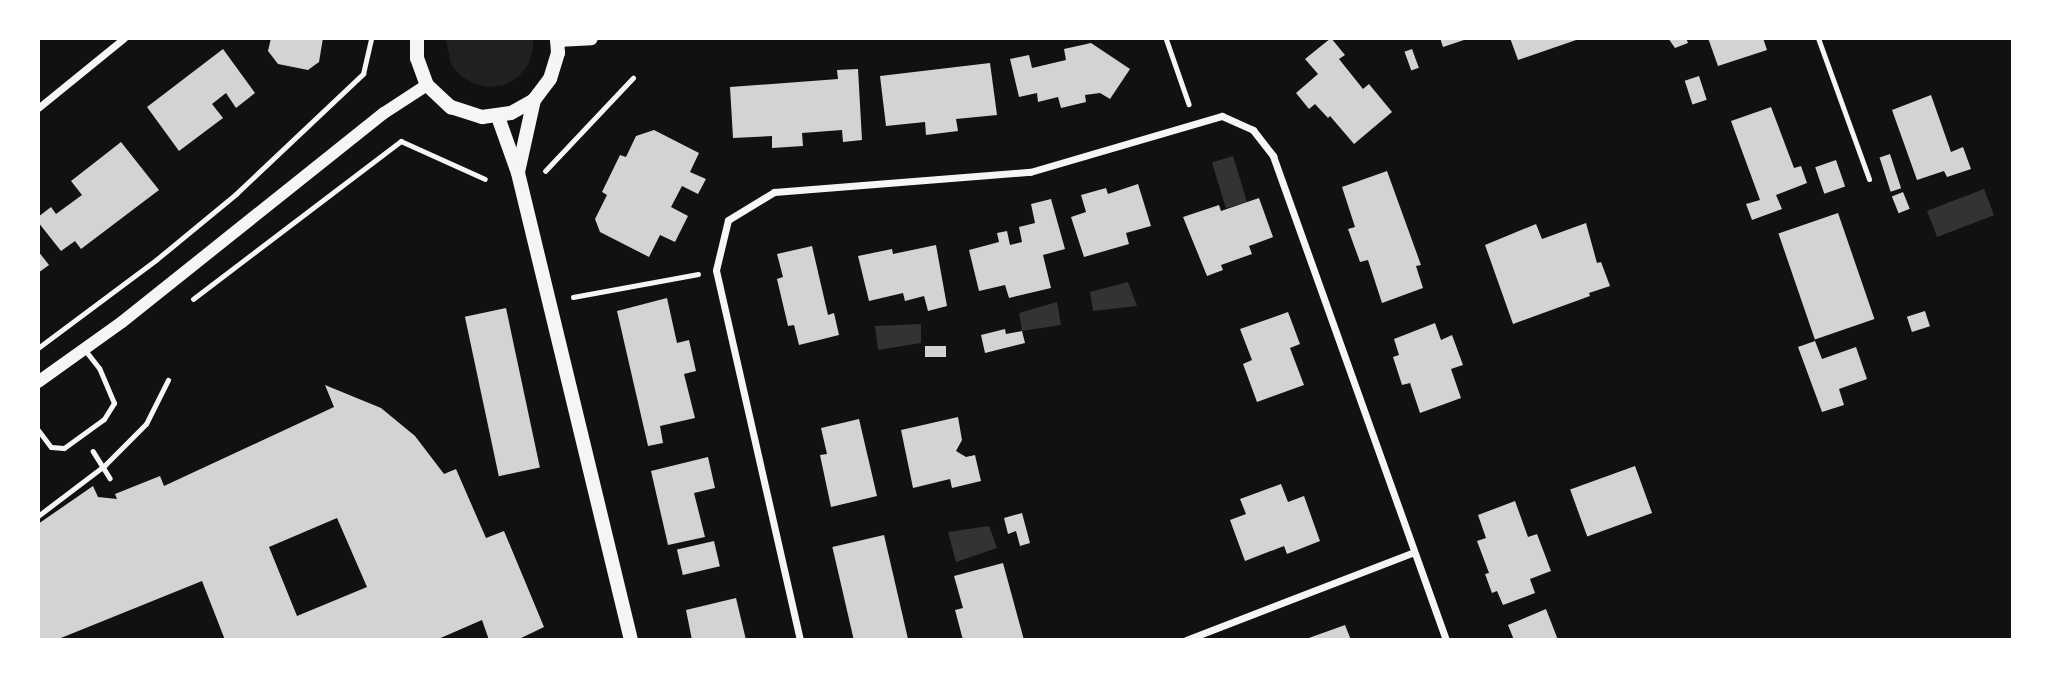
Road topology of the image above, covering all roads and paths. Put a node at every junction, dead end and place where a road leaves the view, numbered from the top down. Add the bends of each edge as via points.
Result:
1 (124, 38) edge
2 (371, 38) edge
3 (417, 38) edge
4 (590, 38) edge
5 (1166, 38) edge
6 (1818, 38) edge
7 (557, 39) edge
8 (633, 78) dead end
9 (427, 85) junction
10 (534, 100) junction
11 (38, 108) edge
12 (498, 117) junction
13 (1196, 125) junction
14 (401, 141) dead end
15 (545, 171) dead end
16 (518, 173) junction
17 (485, 178) dead end
18 (1869, 179) dead end
19 (716, 270) junction
20 (549, 302) junction
21 (38, 348) edge
22 (84, 349) junction
23 (168, 380) dead end
24 (38, 382) edge
25 (38, 430) edge
26 (82, 437) junction
27 (104, 466) junction
28 (110, 478) dead end
29 (38, 516) edge
30 (1414, 552) junction
31 (631, 639) edge
32 (800, 639) edge
33 (1186, 639) edge
34 (1446, 639) edge

1 - 11 street
2 - 21 path via 363,74 236,194
3 - 9 main road via 417,58
4 - 7 main road
5 - 13 path
6 - 18 lane
7 - 10 main road via 550,79
8 - 15 path
9 - 12 main road via 451,107 474,116
9 - 22 street via 384,113
10 - 12 main road
10 - 16 main road
12 - 16 main road
13 - 19 street via 1030,172 774,192 728,220
13 - 30 street via 1222,116 1253,130 1273,156
14 - 17 path
16 - 20 main road
19 - 20 path
19 - 32 street
20 - 31 main road
22 - 24 street
22 - 26 lane via 99,368 114,403 104,419
23 - 27 path via 146,424
25 - 26 lane via 51,446 64,448
26 - 27 path
27 - 28 path
27 - 29 path
30 - 33 street
30 - 34 street

